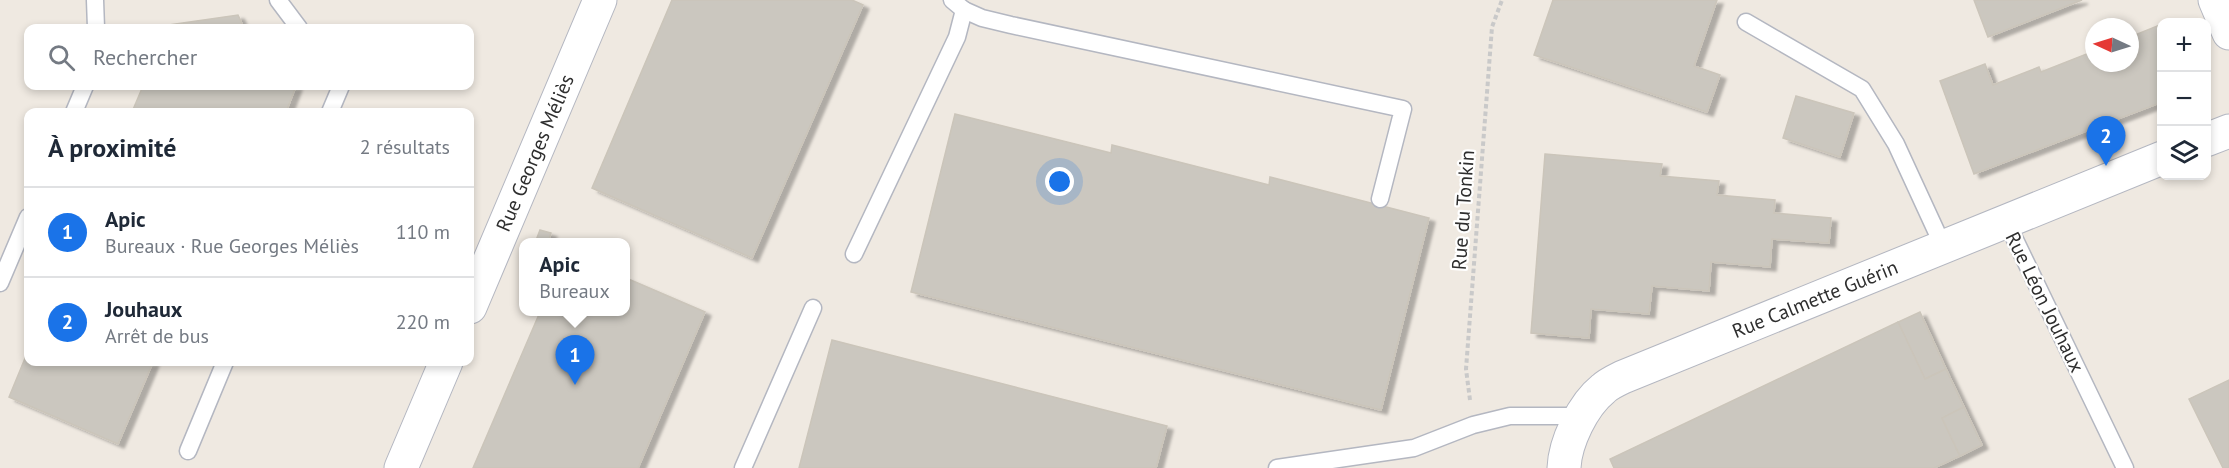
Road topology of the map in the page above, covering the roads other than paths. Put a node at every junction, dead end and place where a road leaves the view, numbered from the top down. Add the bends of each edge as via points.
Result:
1 (95, 0) edge
2 (278, 0) edge
3 (600, 0) edge
4 (2215, 0) edge
5 (958, 5) edge
6 (1746, 22) dead end
7 (96, 24) edge
8 (296, 24) edge
9 (2229, 33) edge
10 (83, 90) edge
11 (339, 90) edge
12 (76, 108) edge
13 (332, 108) edge
14 (2229, 131) edge
15 (2211, 138) edge
16 (2157, 160) edge
17 (1380, 199) dead end
18 (2006, 221) junction
19 (24, 226) edge
20 (1943, 246) junction
21 (854, 254) dead end
22 (0, 283) edge
23 (474, 297) edge
24 (813, 308) dead end
25 (223, 366) edge
26 (444, 366) edge
27 (1582, 416) junction
28 (188, 450) dead end
29 (401, 468) edge
30 (743, 468) edge
31 (1277, 468) edge
32 (1564, 468) edge
33 (2124, 468) edge

1 - 7 lane
2 - 8 lane
3 - 23 street, Rue Georges Méliès
4 - 9 street
5 - 17 lane via 982,18 1011,25 1403,109
5 - 21 lane via 957,36
6 - 20 lane via 1862,89 1896,144
10 - 12 lane
11 - 13 lane
14 - 15 street
16 - 18 street, Rue Léon Jouhaux
18 - 20 street, Rue Calmette Guérin
18 - 33 lane, Rue Léon Jouhaux
19 - 22 lane
20 - 27 street, Rue Calmette Guérin via 1623,377 1602,389
24 - 30 lane
25 - 28 lane
26 - 29 street
27 - 31 lane via 1510,416 1473,425 1414,448
27 - 32 street, Rue Calmette Guérin

